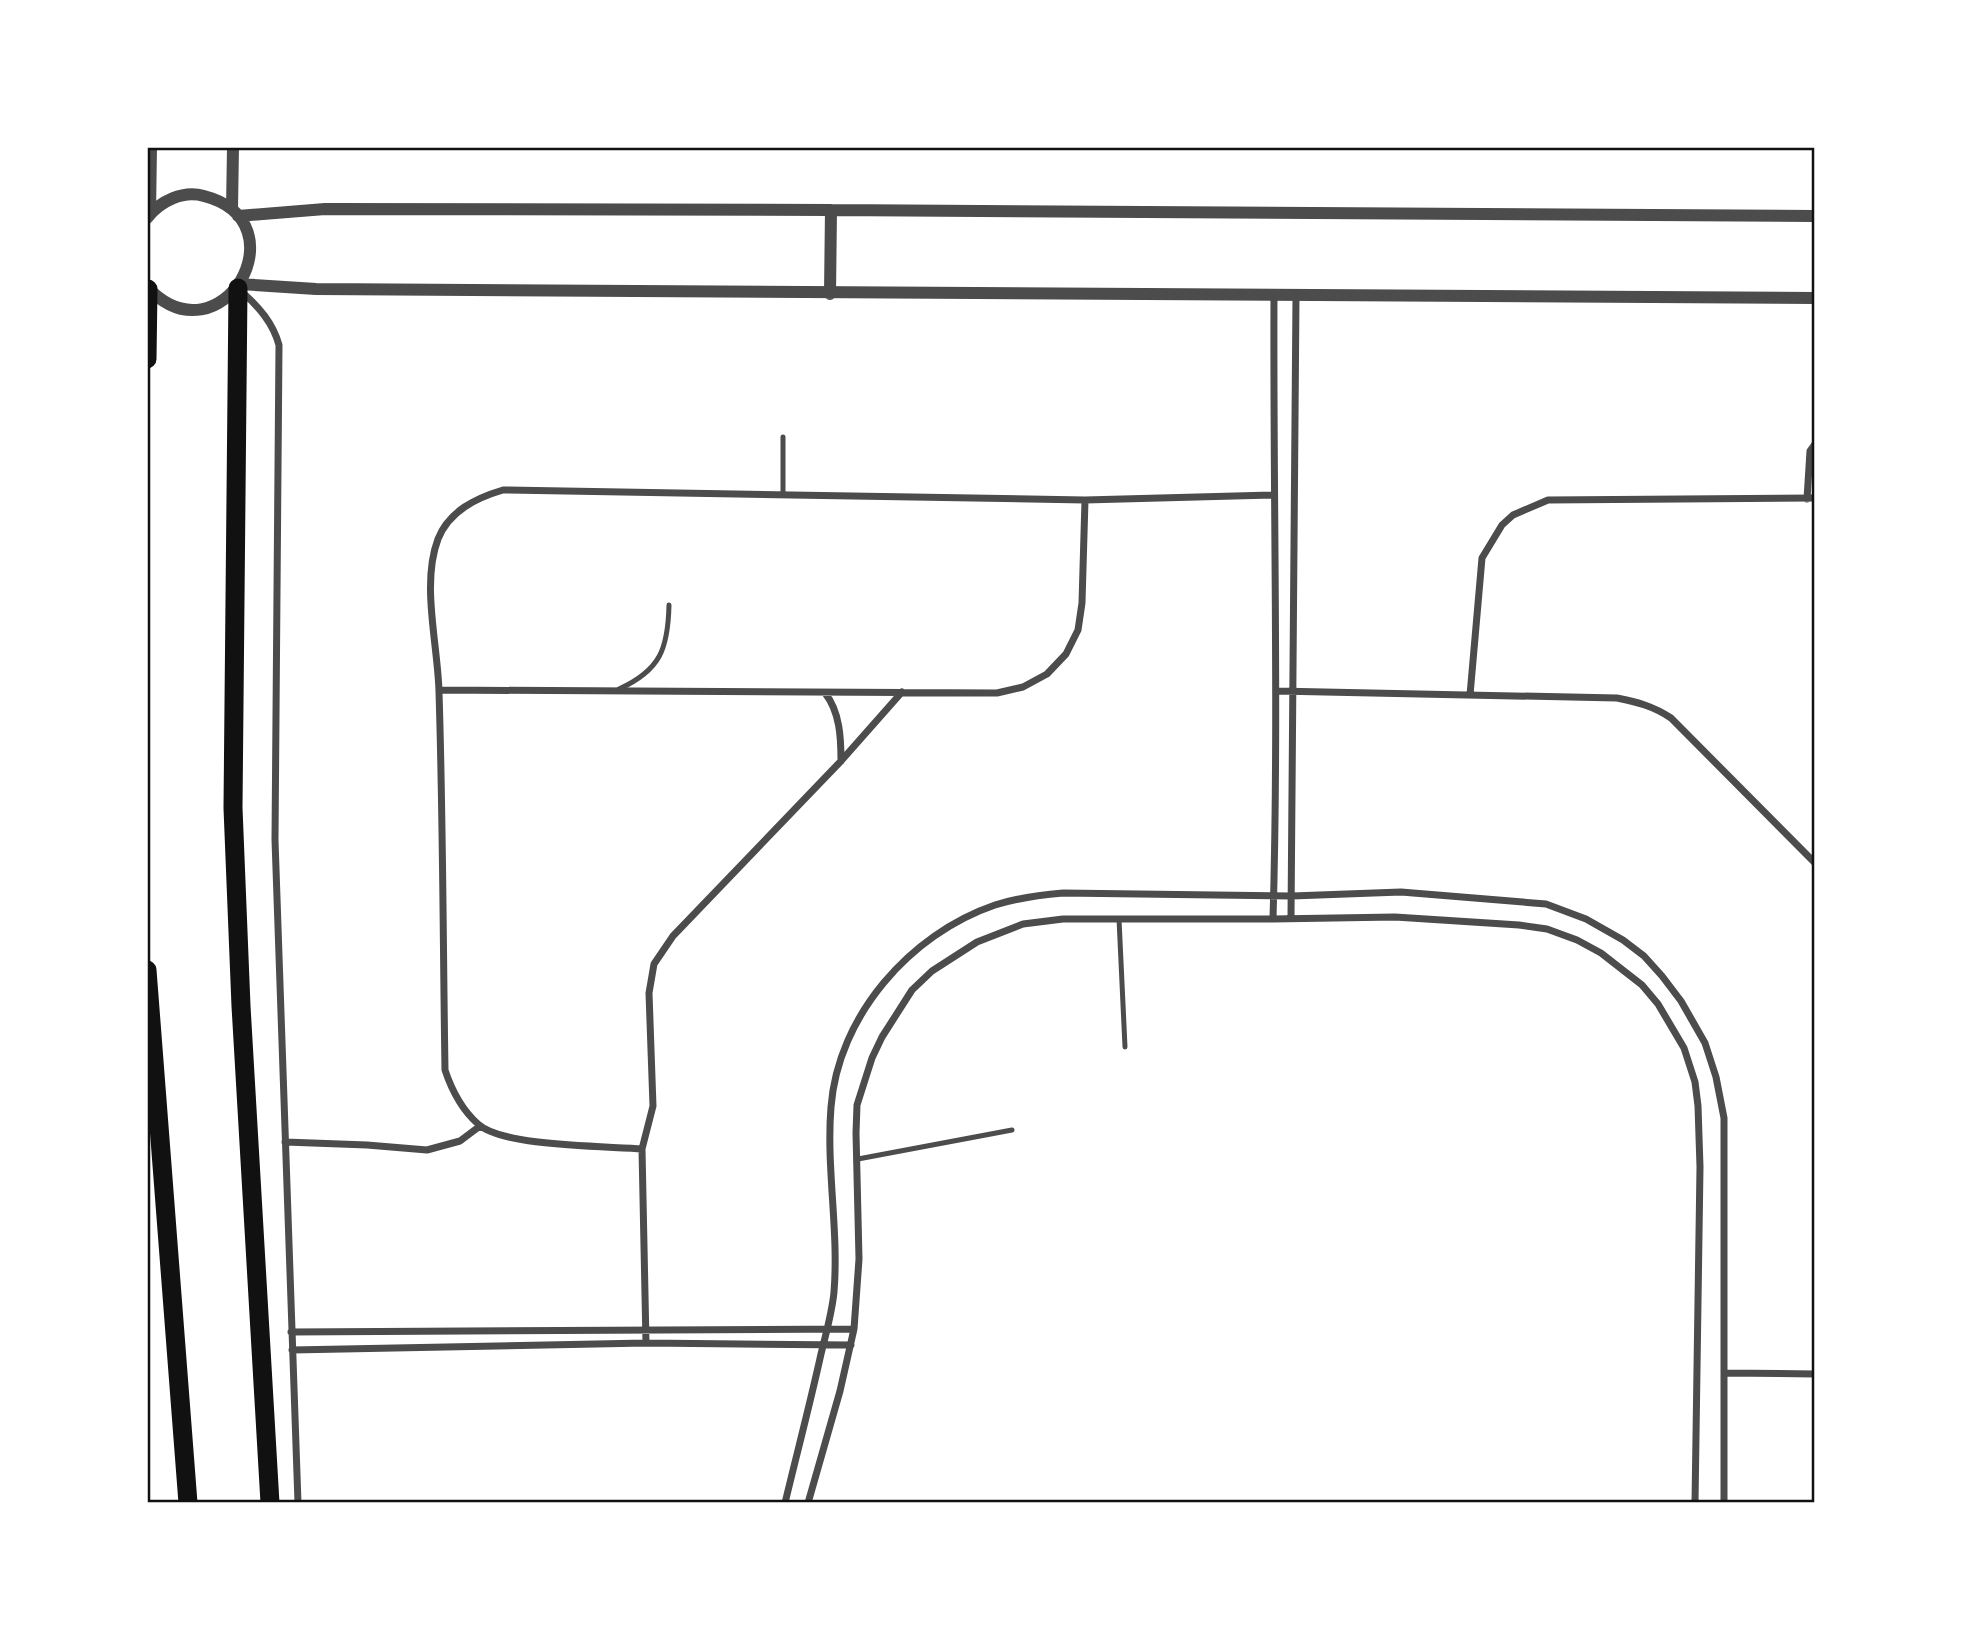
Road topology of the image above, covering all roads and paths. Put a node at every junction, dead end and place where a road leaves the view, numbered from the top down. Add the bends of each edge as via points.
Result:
1 (151, 147) edge
2 (233, 147) edge
3 (831, 210) junction
4 (235, 213) junction
5 (148, 216) edge
6 (1815, 216) edge
7 (239, 286) junction
8 (148, 288) edge
9 (830, 294) junction
10 (1274, 296) junction
11 (1297, 296) junction
12 (1815, 298) edge
13 (147, 359) edge
14 (783, 437) dead end
15 (1815, 444) edge
16 (783, 495) junction
17 (1273, 495) junction
18 (1811, 498) edge
19 (1085, 500) junction
20 (669, 605) dead end
21 (439, 690) junction
22 (616, 690) junction
23 (1277, 691) junction
24 (1295, 691) junction
25 (902, 692) junction
26 (825, 693) junction
27 (1470, 695) junction
28 (841, 761) junction
29 (1815, 863) edge
30 (1274, 896) junction
31 (1292, 896) junction
32 (1291, 917) junction
33 (1119, 919) junction
34 (1273, 919) junction
35 (147, 970) edge
36 (1125, 1047) dead end
37 (480, 1126) junction
38 (1012, 1130) dead end
39 (285, 1142) junction
40 (642, 1149) junction
41 (858, 1159) junction
42 (646, 1328) junction
43 (827, 1328) junction
44 (854, 1329) junction
45 (291, 1332) junction
46 (646, 1343) junction
47 (823, 1344) junction
48 (851, 1345) junction
49 (292, 1350) junction
50 (1724, 1373) junction
51 (1815, 1374) edge
52 (188, 1503) edge
53 (270, 1503) edge
54 (298, 1503) edge
55 (785, 1503) edge
56 (808, 1503) edge
57 (1695, 1503) edge
58 (1724, 1503) edge

1 - 5 street
2 - 4 street
3 - 4 street via 325,209
3 - 6 street
3 - 9 street
4 - 5 street via 216,199 199,195 163,202
4 - 7 street via 247,232 250,250
7 - 8 street via 210,307 193,310 161,300
7 - 9 street
7 - 39 street via 268,319 279,345 275,840
7 - 53 highway via 233,808
8 - 13 highway
9 - 10 street
10 - 11 street
10 - 17 street
11 - 12 street
11 - 24 street
14 - 16 lane
15 - 18 street via 1810,451
16 - 19 street
16 - 21 street via 503,490 477,498 455,514 439,536 431,562
17 - 19 street
17 - 23 street
18 - 27 street via 1548,500 1513,514 1482,558
19 - 25 street via 1078,630 1066,654 1047,674 1023,687 997,693
20 - 22 lane via 668,635 661,654 634,682
21 - 22 street
21 - 37 street via 445,1070 460,1104
22 - 26 street
23 - 24 street
23 - 30 street
24 - 27 street
24 - 31 street
25 - 26 street
25 - 28 street
26 - 28 street via 837,716
27 - 29 street via 1617,698 1656,708
28 - 40 street via 673,936 654,964 649,993 653,1105
30 - 31 street
30 - 34 street
30 - 43 street via 1063,892 1028,897 963,919 906,958 854,1026 838,1064 831,1106 834,1290
31 - 32 street
31 - 50 street via 1401,892 1546,904 1586,919 1644,956 1681,1001 1704,1043 1724,1118
32 - 34 street
32 - 57 street via 1395,917 1547,929 1601,953 1658,1004 1684,1048 1698,1106
33 - 34 street
33 - 36 lane
33 - 41 street via 1023,924 977,942 932,971 912,990 872,1058 857,1105
35 - 52 highway
37 - 39 street via 460,1141 427,1150
37 - 40 street via 519,1140
38 - 41 lane
39 - 45 street
40 - 42 street
41 - 44 street
42 - 43 street
42 - 45 street
42 - 46 street
43 - 44 street
43 - 47 street
44 - 48 street
45 - 49 street
46 - 47 street
46 - 49 street
47 - 48 street
47 - 55 street
48 - 56 street
49 - 54 street
50 - 51 street
50 - 58 street

